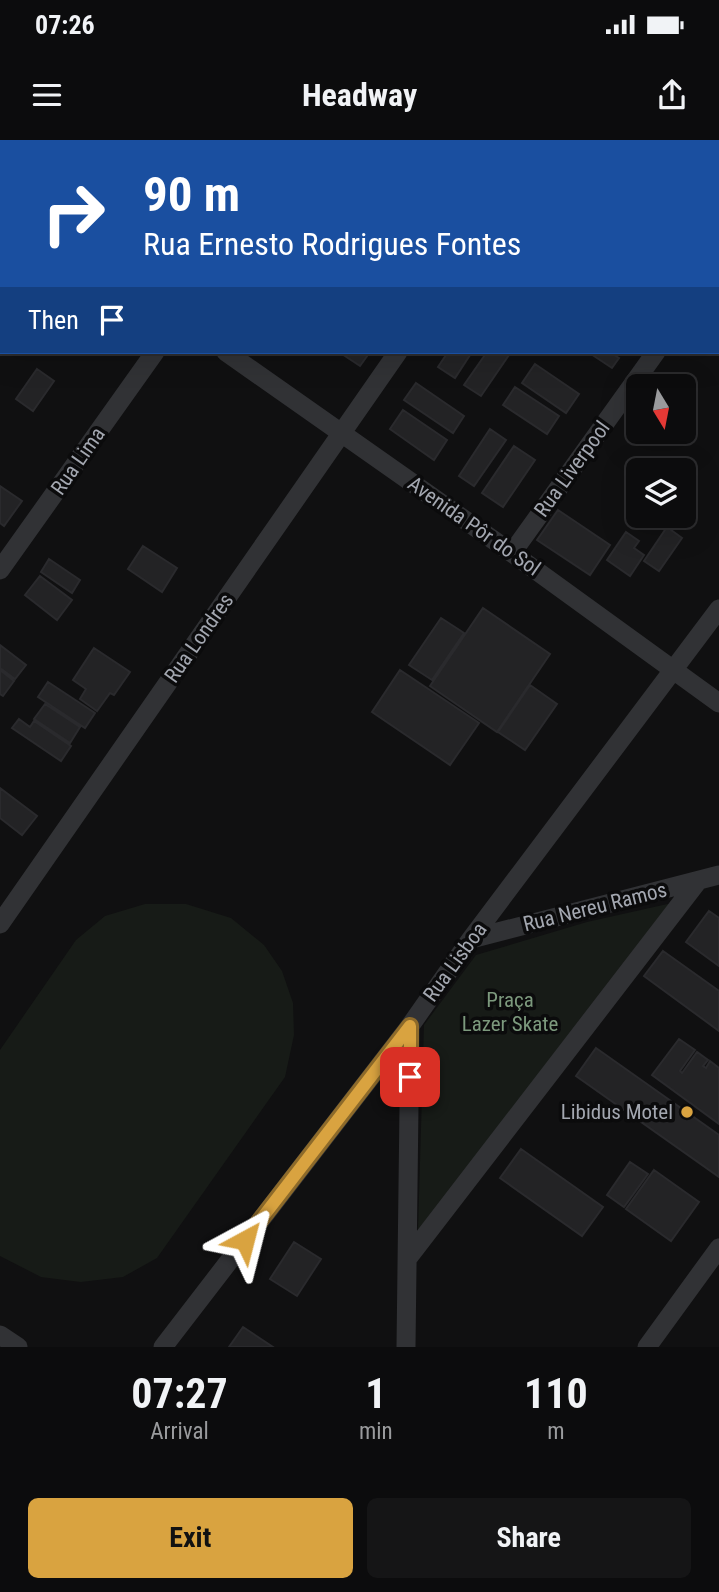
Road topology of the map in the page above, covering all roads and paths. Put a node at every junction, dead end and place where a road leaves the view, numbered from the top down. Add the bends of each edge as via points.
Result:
1 (154, 354) edge
2 (229, 354) edge
3 (397, 354) edge
4 (655, 354) edge
5 (340, 431) junction
6 (512, 553) junction
7 (0, 570) edge
8 (719, 609) edge
9 (674, 670) junction
10 (719, 703) edge
11 (719, 875) edge
12 (698, 881) junction
13 (0, 924) edge
14 (471, 939) junction
15 (410, 1026) junction
16 (719, 1248) edge
17 (408, 1258) junction
18 (0, 1335) edge
19 (18, 1347) edge
20 (163, 1347) edge
21 (406, 1347) edge
22 (646, 1347) edge

1 - 7 street, Rua Lima
2 - 5 street, Avenida Pôr do Sol
3 - 5 street, Rua Londres
4 - 6 street, Rua Liverpool
5 - 6 street, Avenida Pôr do Sol
5 - 13 street, Rua Londres
6 - 9 street, Avenida Pôr do Sol
8 - 9 street, Rua Lisboa
9 - 10 street, Avenida Pôr do Sol
9 - 14 street, Rua Lisboa
11 - 12 street, Rua Nereu Ramos
12 - 14 street, Rua Nereu Ramos
12 - 17 street
14 - 15 street, Rua Lisboa
15 - 17 street
15 - 20 street, Rua Lisboa
16 - 22 street
17 - 21 street
18 - 19 street

